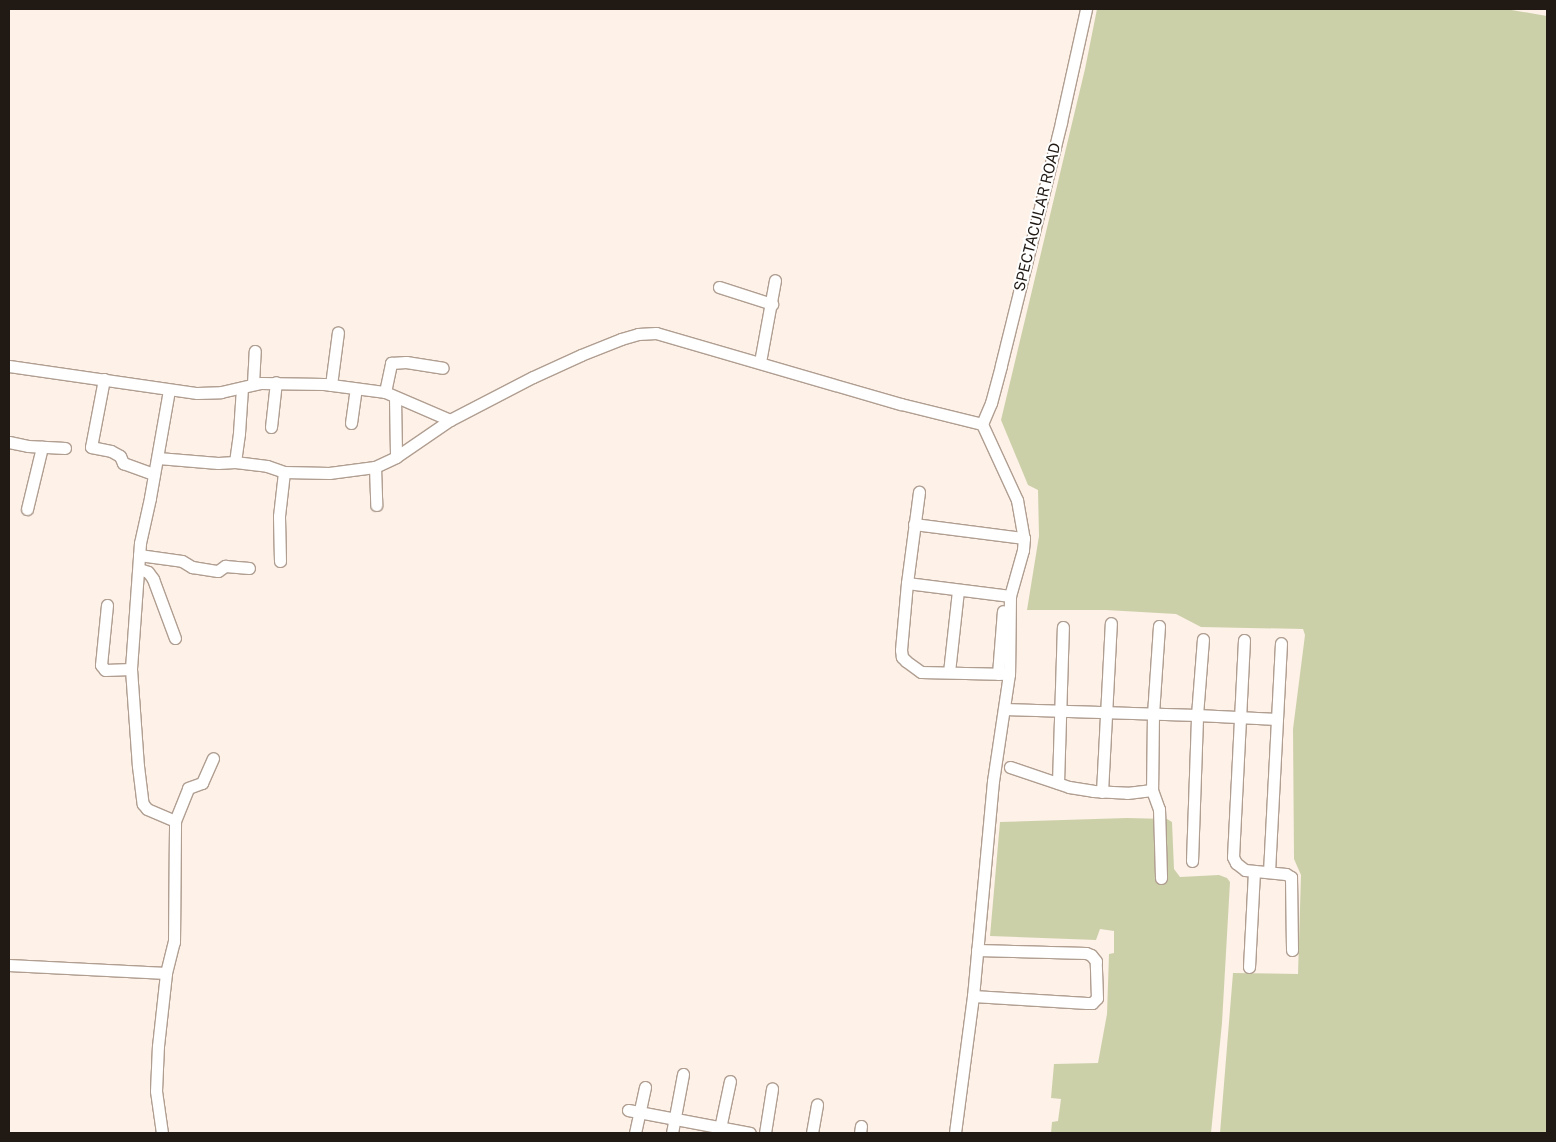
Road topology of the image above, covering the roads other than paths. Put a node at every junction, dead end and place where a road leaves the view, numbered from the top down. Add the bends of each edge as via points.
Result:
1 (1086, 9) edge
2 (775, 280) dead end
3 (718, 287) dead end
4 (772, 304) junction
5 (338, 332) dead end
6 (255, 351) dead end
7 (760, 362) junction
8 (9, 366) edge
9 (443, 368) dead end
10 (104, 379) junction
11 (276, 382) junction
12 (331, 385) junction
13 (247, 386) junction
14 (356, 389) junction
15 (169, 390) junction
16 (390, 394) junction
17 (450, 420) junction
18 (351, 422) dead end
19 (982, 424) junction
20 (270, 427) dead end
21 (9, 442) edge
22 (42, 447) junction
23 (65, 448) dead end
24 (396, 457) junction
25 (158, 458) junction
26 (235, 462) junction
27 (375, 467) junction
28 (284, 472) junction
29 (154, 474) junction
30 (919, 492) dead end
31 (376, 505) dead end
32 (28, 509) dead end
33 (914, 524) junction
34 (1024, 538) junction
35 (139, 555) junction
36 (280, 561) dead end
37 (249, 568) dead end
38 (138, 569) junction
39 (907, 583) junction
40 (958, 590) junction
41 (1007, 595) junction
42 (107, 604) dead end
43 (1111, 623) dead end
44 (1159, 626) dead end
45 (1063, 627) dead end
46 (175, 638) dead end
47 (1203, 638) dead end
48 (1244, 640) dead end
49 (1281, 643) dead end
50 (130, 669) junction
51 (949, 672) junction
52 (1004, 674) junction
53 (1004, 709) junction
54 (1059, 711) junction
55 (1107, 712) junction
56 (1153, 713) junction
57 (1197, 714) junction
58 (1240, 718) junction
59 (1277, 719) junction
60 (213, 758) dead end
61 (1010, 767) dead end
62 (1058, 783) junction
63 (1152, 790) junction
64 (1102, 792) junction
65 (175, 821) junction
66 (1192, 860) dead end
67 (1254, 870) junction
68 (1269, 872) junction
69 (1161, 878) dead end
70 (977, 950) junction
71 (1292, 950) dead end
72 (9, 966) edge
73 (1249, 967) dead end
74 (166, 973) junction
75 (972, 996) junction
76 (683, 1074) dead end
77 (730, 1080) dead end
78 (645, 1087) dead end
79 (772, 1089) dead end
80 (817, 1104) dead end
81 (634, 1111) junction
82 (675, 1118) junction
83 (720, 1130) edge
84 (162, 1133) edge
85 (635, 1133) edge
86 (672, 1133) edge
87 (750, 1133) edge
88 (765, 1133) edge
89 (812, 1133) edge
90 (955, 1133) edge

1 - 19 street, SPECTACULAR ROAD via 1001,364
2 - 4 street
3 - 4 street
4 - 7 street
5 - 12 street
6 - 13 street
7 - 17 street via 656,333 638,334 533,376
7 - 19 street via 901,404
8 - 10 street
9 - 16 street via 391,363
10 - 15 street
10 - 29 street via 91,447 111,451 120,456 123,463
11 - 12 street
11 - 13 street
11 - 20 street
12 - 14 street
13 - 15 street via 221,392
13 - 26 street
14 - 16 street
14 - 18 street
15 - 25 street
16 - 17 street
16 - 24 street
17 - 24 street
19 - 34 street via 1017,500
21 - 22 street
22 - 23 street
22 - 32 street
24 - 27 street
25 - 26 street
25 - 29 street
26 - 28 street
27 - 28 street via 329,473
27 - 31 street
28 - 36 street via 279,516
29 - 35 street
30 - 33 street
33 - 34 street
33 - 39 street
34 - 41 street
35 - 37 street via 218,572 225,566
35 - 38 street
38 - 46 street via 148,572 153,579
38 - 50 street
39 - 40 street
39 - 51 street via 902,657 921,672
40 - 41 street
40 - 51 street
41 - 52 street
42 - 50 street via 101,665 105,670
43 - 55 street
44 - 56 street
45 - 54 street
47 - 57 street
48 - 58 street
49 - 59 street
50 - 65 street via 143,804 147,809
51 - 52 street
52 - 53 street
53 - 54 street
53 - 70 street
54 - 55 street
54 - 62 street
55 - 56 street
55 - 64 street
56 - 57 street
56 - 63 street
57 - 58 street
57 - 66 street
58 - 59 street
58 - 67 street via 1233,857 1240,867
59 - 68 street
60 - 65 street via 202,783 188,788
61 - 62 street
62 - 64 street
63 - 64 street via 1127,794
63 - 69 street via 1159,809
65 - 74 street via 174,942
67 - 68 street
67 - 73 street
68 - 71 street via 1286,874 1292,880
70 - 75 street
70 - 75 street via 1086,953 1096,961 1097,998 1087,1003
72 - 74 street
74 - 84 street via 156,1090
75 - 90 street
76 - 82 street
77 - 83 street
78 - 81 street
79 - 88 street
80 - 89 street
81 - 82 street
81 - 85 street
82 - 83 street
82 - 86 street
83 - 87 street

